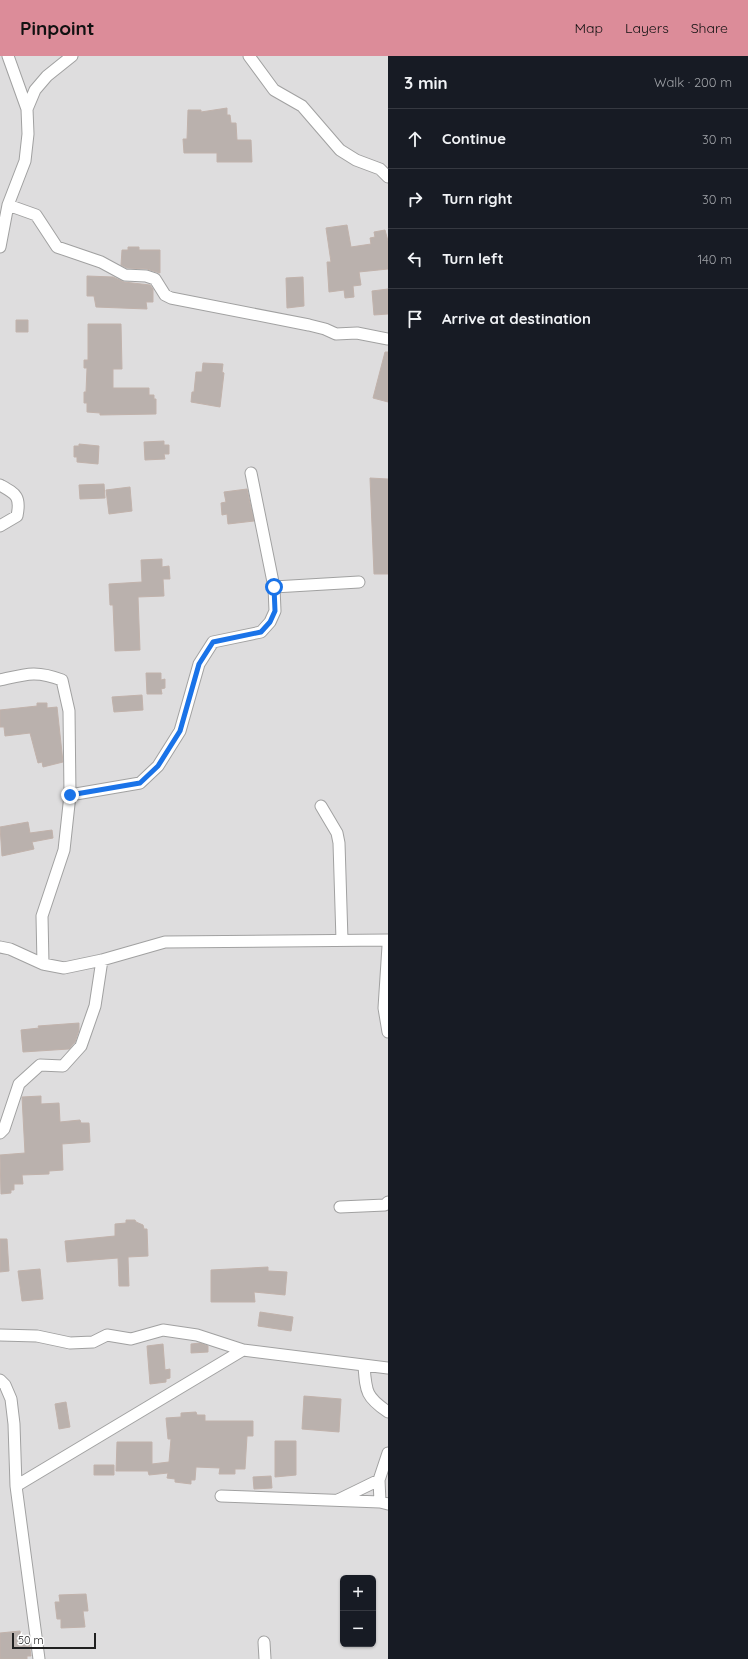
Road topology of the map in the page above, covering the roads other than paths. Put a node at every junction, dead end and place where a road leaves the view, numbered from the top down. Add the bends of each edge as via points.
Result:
1 (8, 56) edge
2 (72, 56) edge
3 (248, 56) edge
4 (27, 109) junction
5 (388, 177) edge
6 (8, 205) junction
7 (0, 247) edge
8 (388, 339) edge
9 (251, 473) dead end
10 (0, 485) edge
11 (0, 526) edge
12 (360, 582) dead end
13 (274, 587) junction
14 (0, 680) edge
15 (70, 795) junction
16 (321, 806) dead end
17 (342, 940) junction
18 (388, 940) edge
19 (388, 946) edge
20 (0, 947) edge
21 (102, 960) junction
22 (43, 964) junction
23 (388, 1032) edge
24 (0, 1133) edge
25 (388, 1202) edge
26 (340, 1207) dead end
27 (0, 1335) edge
28 (242, 1350) junction
29 (364, 1366) junction
30 (388, 1368) edge
31 (0, 1380) edge
32 (388, 1412) edge
33 (388, 1453) edge
34 (378, 1480) junction
35 (16, 1486) junction
36 (221, 1496) dead end
37 (337, 1500) junction
38 (384, 1503) edge
39 (264, 1642) dead end
40 (39, 1659) edge
41 (265, 1659) edge

1 - 4 street
2 - 4 street via 47,76 35,90
3 - 5 street via 274,90 302,106 340,150 356,160 380,169
4 - 6 street via 25,161
6 - 7 street
6 - 8 street via 36,215 56,247 102,262 125,275 155,279 165,295 171,298 310,325 336,334 356,333
9 - 13 street
10 - 11 street via 15,493 20,503 17,516
12 - 13 street
13 - 15 street via 275,611 261,632 213,642 199,664 180,731 158,766 140,783
14 - 15 street via 29,673 46,674 62,680 69,712
15 - 22 street via 64,850 42,916
16 - 17 street via 339,843
17 - 18 street
17 - 21 street via 165,942
19 - 23 street via 384,1008
20 - 22 street
21 - 22 street via 64,968
21 - 24 street via 95,1006 81,1046 63,1066 40,1065 19,1084 4,1129
25 - 26 street via 385,1205
27 - 28 street via 37,1336 70,1343 93,1342 107,1335 131,1339 163,1330 197,1335
28 - 29 street
28 - 35 street
29 - 30 street
29 - 32 street via 368,1396
31 - 35 street via 11,1399
33 - 34 street
34 - 37 street
34 - 38 street
35 - 40 street
36 - 37 street
37 - 38 street
39 - 41 street

